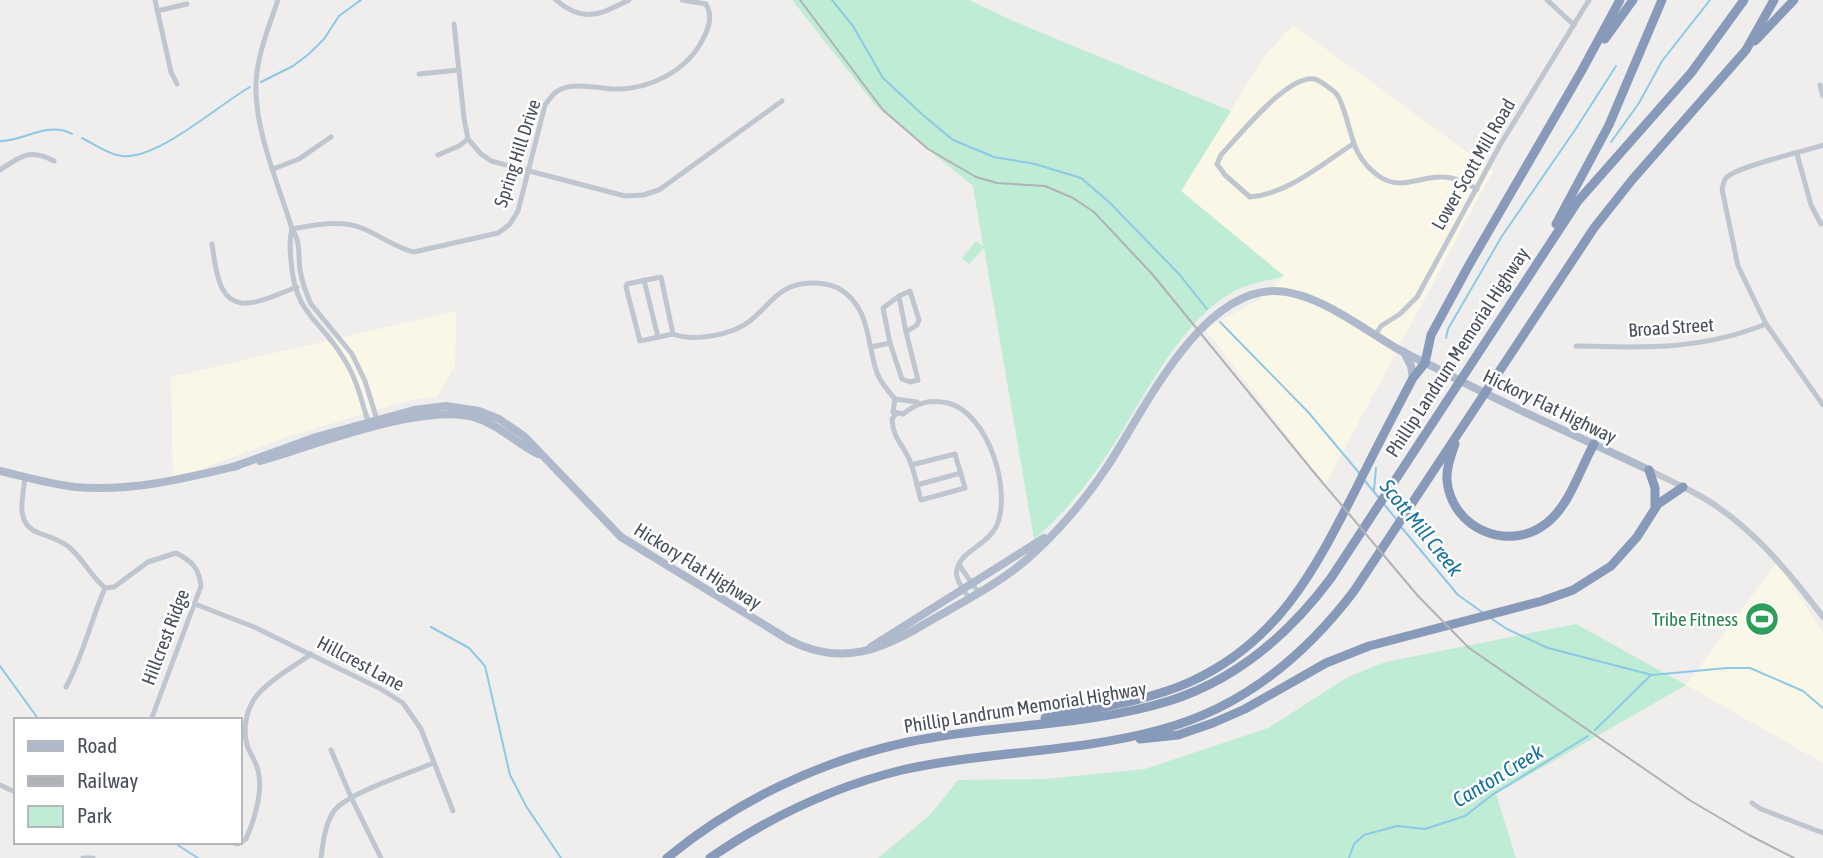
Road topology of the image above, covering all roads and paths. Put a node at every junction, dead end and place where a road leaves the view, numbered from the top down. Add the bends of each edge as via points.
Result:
1 (155, 0) edge
2 (278, 0) edge
3 (556, 0) edge
4 (629, 0) edge
5 (682, 0) edge
6 (1547, 0) edge
7 (1589, 0) edge
8 (1620, 0) edge
9 (1633, 0) edge
10 (1661, 0) edge
11 (1744, 0) edge
12 (1774, 0) edge
13 (1794, 0) edge
14 (187, 4) dead end
15 (157, 11) junction
16 (454, 24) dead end
17 (1574, 25) junction
18 (1746, 50) junction
19 (459, 70) junction
20 (1581, 72) junction
21 (419, 74) dead end
22 (177, 84) dead end
23 (1820, 85) dead end
24 (1823, 96) edge
25 (782, 101) dead end
26 (331, 137) dead end
27 (468, 139) junction
28 (1353, 144) junction
29 (1823, 145) edge
30 (1797, 154) junction
31 (438, 155) dead end
32 (54, 161) dead end
33 (274, 169) junction
34 (0, 170) edge
35 (529, 172) junction
36 (1477, 189) junction
37 (1821, 224) dead end
38 (292, 229) junction
39 (212, 244) dead end
40 (1532, 269) junction
41 (644, 280) junction
42 (304, 285) junction
43 (295, 287) junction
44 (899, 296) junction
45 (1766, 324) junction
46 (906, 332) junction
47 (673, 334) junction
48 (1376, 334) junction
49 (658, 337) junction
50 (890, 343) junction
51 (1576, 346) dead end
52 (871, 347) junction
53 (1404, 352) junction
54 (1425, 363) junction
55 (1413, 378) junction
56 (895, 399) junction
57 (918, 402) junction
58 (1823, 405) edge
59 (896, 414) junction
60 (373, 424) junction
61 (1460, 429) junction
62 (1594, 444) junction
63 (911, 465) junction
64 (1649, 470) junction
65 (0, 471) edge
66 (961, 473) junction
67 (25, 477) junction
68 (917, 485) junction
69 (1683, 487) junction
70 (1654, 508) junction
71 (959, 565) junction
72 (105, 588) junction
73 (975, 589) junction
74 (967, 594) junction
75 (195, 604) junction
76 (1823, 617) edge
77 (311, 654) junction
78 (66, 687) dead end
79 (152, 718) edge
80 (985, 730) junction
81 (1097, 742) junction
82 (331, 750) dead end
83 (433, 763) junction
84 (351, 797) junction
85 (1752, 803) dead end
86 (453, 811) dead end
87 (1823, 833) edge
88 (242, 842) edge
89 (83, 858) edge
90 (93, 858) edge
91 (321, 858) edge
92 (381, 858) edge
93 (667, 858) edge
94 (710, 858) edge

1 - 15 street
2 - 33 street via 256,81 259,120
3 - 4 street via 585,15 606,12
5 - 35 street, Spring Hill Drive via 706,4 709,9 710,20 694,54 677,70 638,87 578,86 556,91 545,104
6 - 17 street
7 - 17 street, Lower Scott Mill Road
8 - 20 highway
9 - 20 highway
10 - 40 highway via 1609,125
11 - 40 highway, Phillip Landrum Memorial Highway via 1692,73 1578,201
12 - 18 highway
13 - 18 highway
14 - 15 street
15 - 22 street
16 - 19 street
17 - 36 street, Lower Scott Mill Road
18 - 61 highway via 1607,210
19 - 21 street
19 - 27 street
20 - 54 highway via 1469,264 1431,335
23 - 24 street
25 - 35 street via 659,190 643,195 625,196
26 - 33 street via 299,159
27 - 31 street
27 - 35 street via 491,161
28 - 28 street via 1338,96 1314,79 1286,88 1217,164 1250,197 1259,196 1292,184
28 - 36 street via 1374,171 1392,183 1442,177 1462,180
29 - 30 street
30 - 37 street
30 - 45 street via 1731,174 1722,189 1738,266
32 - 34 street via 30,154
33 - 38 street
35 - 38 street, Spring Hill Drive via 518,211 499,233 415,252 361,227
36 - 48 street, Lower Scott Mill Road via 1417,297
38 - 42 street via 299,238
38 - 43 street via 289,239
39 - 43 street via 220,283 237,302 257,302
40 - 80 highway, Phillip Landrum Memorial Highway via 1318,596 1287,631 1250,660 1171,701 1124,712
41 - 47 street via 661,277
41 - 49 street
41 - 49 street via 626,288 640,341
42 - 43 street
42 - 60 street via 311,304 352,354 365,381
43 - 60 street via 305,311 340,351
44 - 46 street
44 - 46 street via 910,291 919,320
44 - 50 street via 883,309
45 - 51 street, Broad Street via 1739,335 1689,345
45 - 58 street
46 - 50 street via 918,380 902,379
47 - 49 street
47 - 52 street via 692,338 738,328 782,290 795,284 824,283 860,308
48 - 53 main road, Hickory Flat Highway
48 - 73 main road, Hickory Flat Highway via 1287,292 1264,292 1234,302 1178,355 1105,470 1073,511 1049,535
50 - 52 street
52 - 56 street via 878,376
53 - 54 main road, Hickory Flat Highway
53 - 55 main road
54 - 55 highway
54 - 62 main road, Hickory Flat Highway
55 - 80 highway via 1308,579 1278,618 1236,655 1204,675 1147,696
56 - 57 street
56 - 59 street via 892,408
57 - 59 street
57 - 71 street via 947,403 964,410 996,459 1001,481 997,524
59 - 63 street via 892,419 897,443
60 - 67 main road, Hickory Flat Highway via 181,481 113,488
60 - 74 main road, Hickory Flat Highway via 428,415 466,415 500,428 540,455 615,532 641,551 806,648 840,654 895,641
61 - 62 highway via 1447,471 1452,499 1466,520 1500,536 1530,533 1548,523
61 - 81 highway via 1369,570 1317,636 1242,696 1178,724
62 - 64 main road, Hickory Flat Highway
63 - 66 street via 955,454
63 - 68 street
64 - 69 street, Hickory Flat Highway
64 - 70 highway via 1655,488
65 - 67 main road, Hickory Flat Highway
66 - 68 street
66 - 68 street via 965,488 921,500
67 - 72 street via 24,522 30,530 65,544
69 - 70 highway
69 - 76 street, Hickory Flat Highway via 1766,548
70 - 81 highway via 1629,546 1600,574 1558,596 1369,646 1196,729 1162,737
71 - 73 street
71 - 74 street via 956,574
72 - 75 street, Hillcrest Ridge via 114,587 148,562 176,553 190,560 200,576
72 - 78 street
73 - 74 main road, Hickory Flat Highway
75 - 77 street, Hillcrest Lane
75 - 79 street, Hillcrest Ridge
77 - 83 street, Hillcrest Lane via 403,703 421,729
77 - 88 street via 260,691 250,707 246,736 258,767 260,791
80 - 93 highway, Phillip Landrum Memorial Highway via 894,746 810,773 736,810
81 - 94 highway via 933,764 875,778 786,813
82 - 84 street
83 - 84 street
83 - 86 street, Hillcrest Lane
84 - 91 street via 334,809
84 - 92 street
85 - 87 street
89 - 90 street

